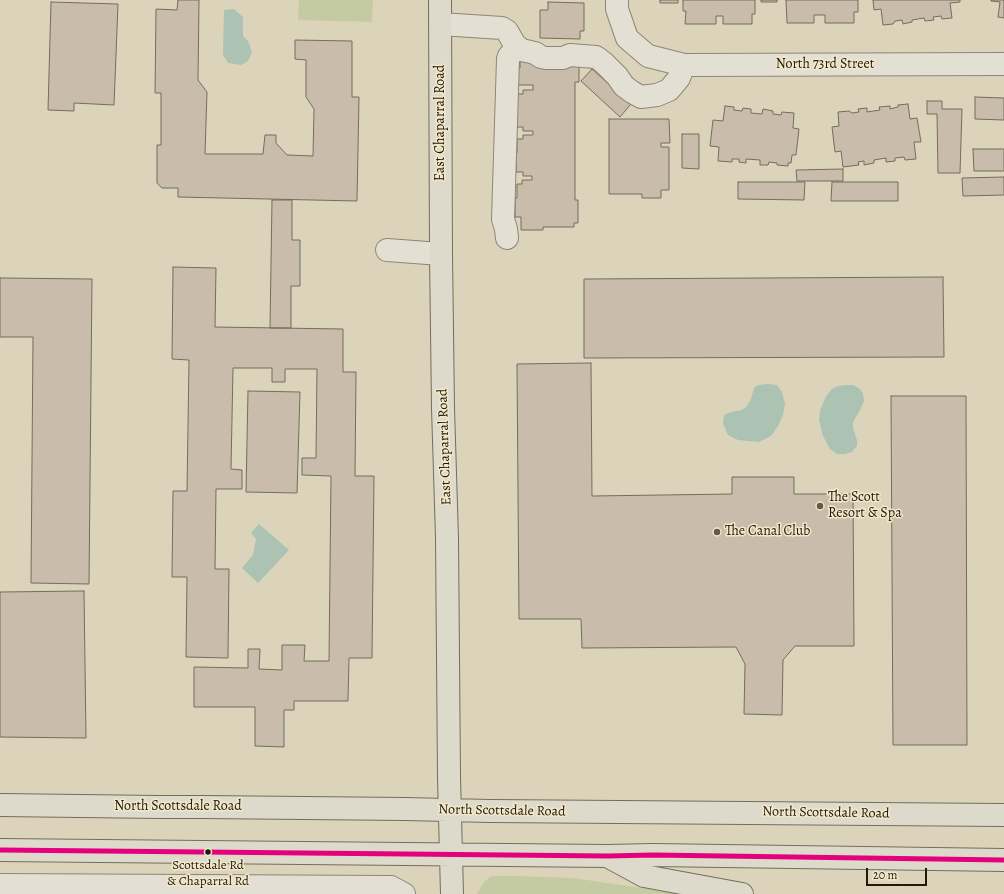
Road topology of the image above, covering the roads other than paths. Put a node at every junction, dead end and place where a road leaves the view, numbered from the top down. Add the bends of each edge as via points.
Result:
1 (440, 0) edge
2 (617, 0) edge
3 (440, 24) junction
4 (526, 50) junction
5 (1004, 64) edge
6 (684, 65) junction
7 (507, 238) dead end
8 (386, 250) dead end
9 (441, 254) junction
10 (0, 805) edge
11 (450, 810) junction
12 (1004, 816) edge
13 (0, 850) edge
14 (451, 854) junction
15 (608, 856) junction
16 (1004, 860) edge
17 (0, 885) edge
18 (398, 891) edge
19 (452, 894) edge
20 (742, 894) edge

1 - 3 main road, East Chaparral Road
2 - 6 street, North 73rd Street via 617,9 627,38 648,56
3 - 4 street via 502,28 507,31 515,45
3 - 9 main road, East Chaparral Road
4 - 6 street via 564,50 570,55 596,57 624,86 641,97 657,96 670,90 678,80
4 - 7 street via 509,56 508,59 503,219
5 - 6 street, North 73rd Street
8 - 9 street
9 - 11 main road, East Chaparral Road
10 - 11 main road, North Scottsdale Road
11 - 12 main road, North Scottsdale Road
11 - 14 main road, East Chaparral Road
13 - 14 main road
14 - 15 main road
14 - 19 main road, East Chaparral Road
15 - 16 main road
15 - 20 main road via 644,876
17 - 18 street

